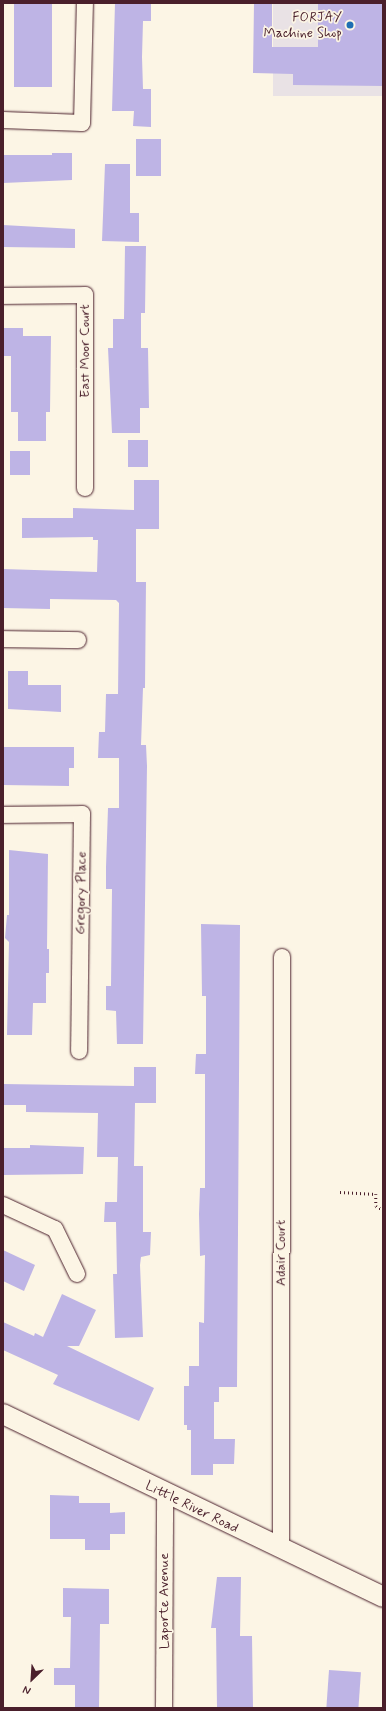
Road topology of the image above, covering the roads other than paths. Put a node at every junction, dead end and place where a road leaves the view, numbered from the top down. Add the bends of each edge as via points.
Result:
1 (85, 3) edge
2 (3, 120) edge
3 (3, 296) edge
4 (85, 488) dead end
5 (3, 639) edge
6 (78, 640) dead end
7 (3, 814) edge
8 (282, 957) dead end
9 (78, 1051) dead end
10 (3, 1205) edge
11 (77, 1274) dead end
12 (3, 1414) edge
13 (165, 1494) junction
14 (281, 1549) junction
15 (383, 1598) edge
16 (164, 1708) edge

1 - 2 street via 82,123
3 - 4 street, East Moor Court via 84,295
5 - 6 street
7 - 9 street, Gregory Place via 82,814
8 - 14 street, Adair Court
10 - 11 street via 55,1229
12 - 13 street, Little River Road
13 - 14 street, Little River Road
13 - 16 street, Laporte Avenue
14 - 15 street, Little River Road

